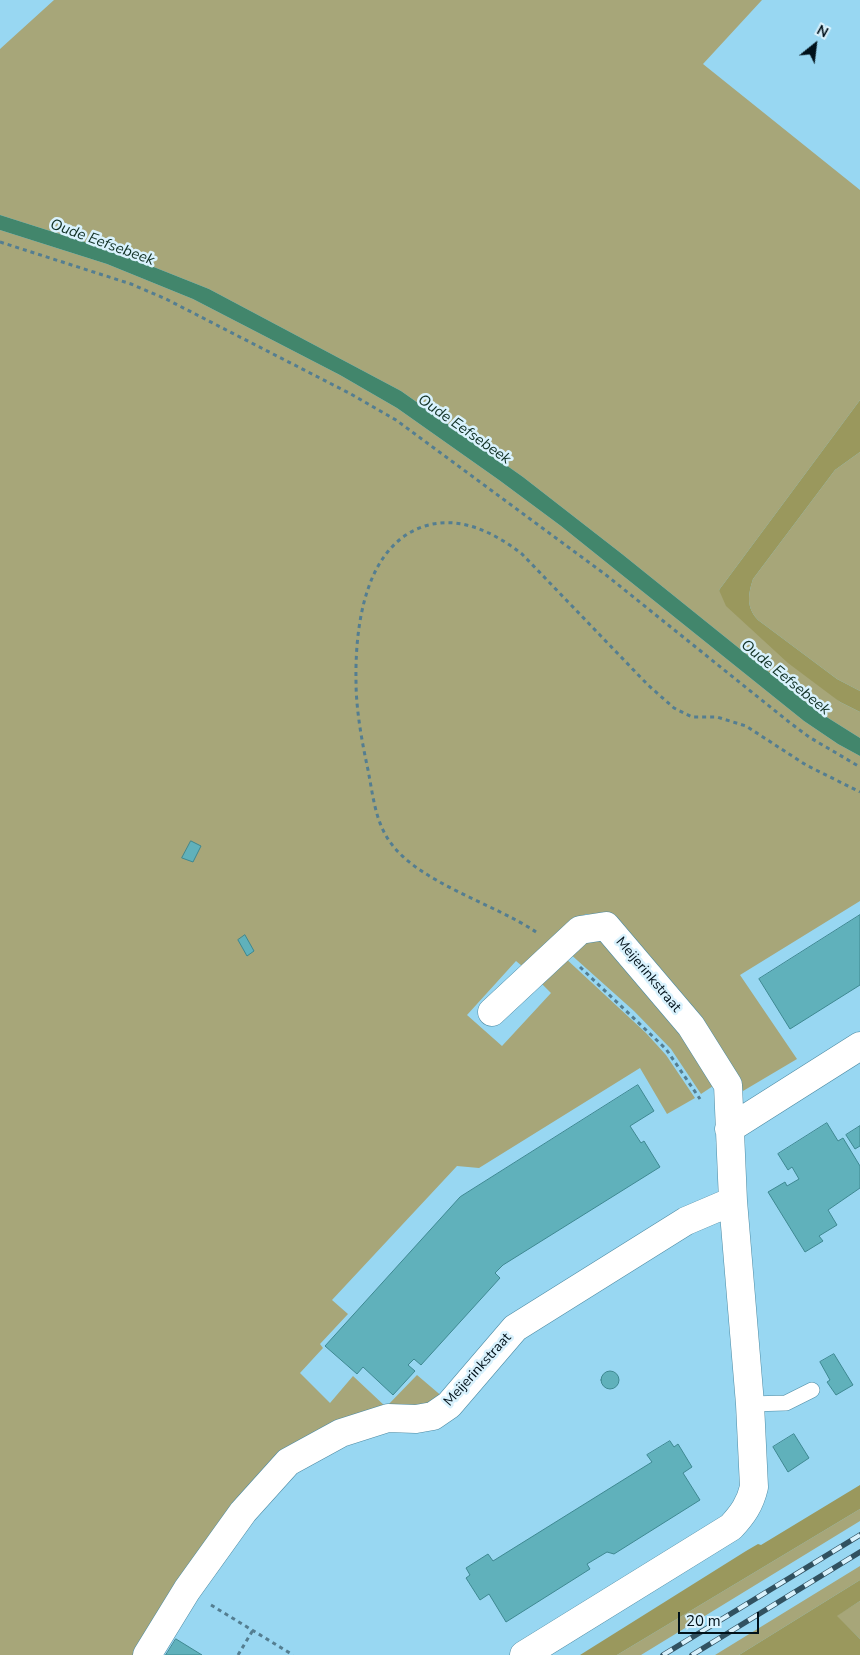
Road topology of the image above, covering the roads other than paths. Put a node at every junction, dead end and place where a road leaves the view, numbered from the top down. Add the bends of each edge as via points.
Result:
1 (492, 1012) dead end
2 (860, 1046) edge
3 (729, 1130) junction
4 (733, 1201) junction
5 (812, 1390) dead end
6 (750, 1404) junction
7 (147, 1655) edge
8 (524, 1655) edge

1 - 3 street, Meijerinkstraat via 580,930 606,926 691,1026 728,1085
2 - 3 street
3 - 4 street, Meijerinkstraat
4 - 6 street, Meijerinkstraat
4 - 7 street, Meijerinkstraat via 686,1221 516,1328 449,1405 433,1416 388,1418 340,1433 288,1462 243,1512 187,1590
5 - 6 lane via 786,1403
6 - 8 street, Meijerinkstraat via 754,1487 744,1514 732,1527

